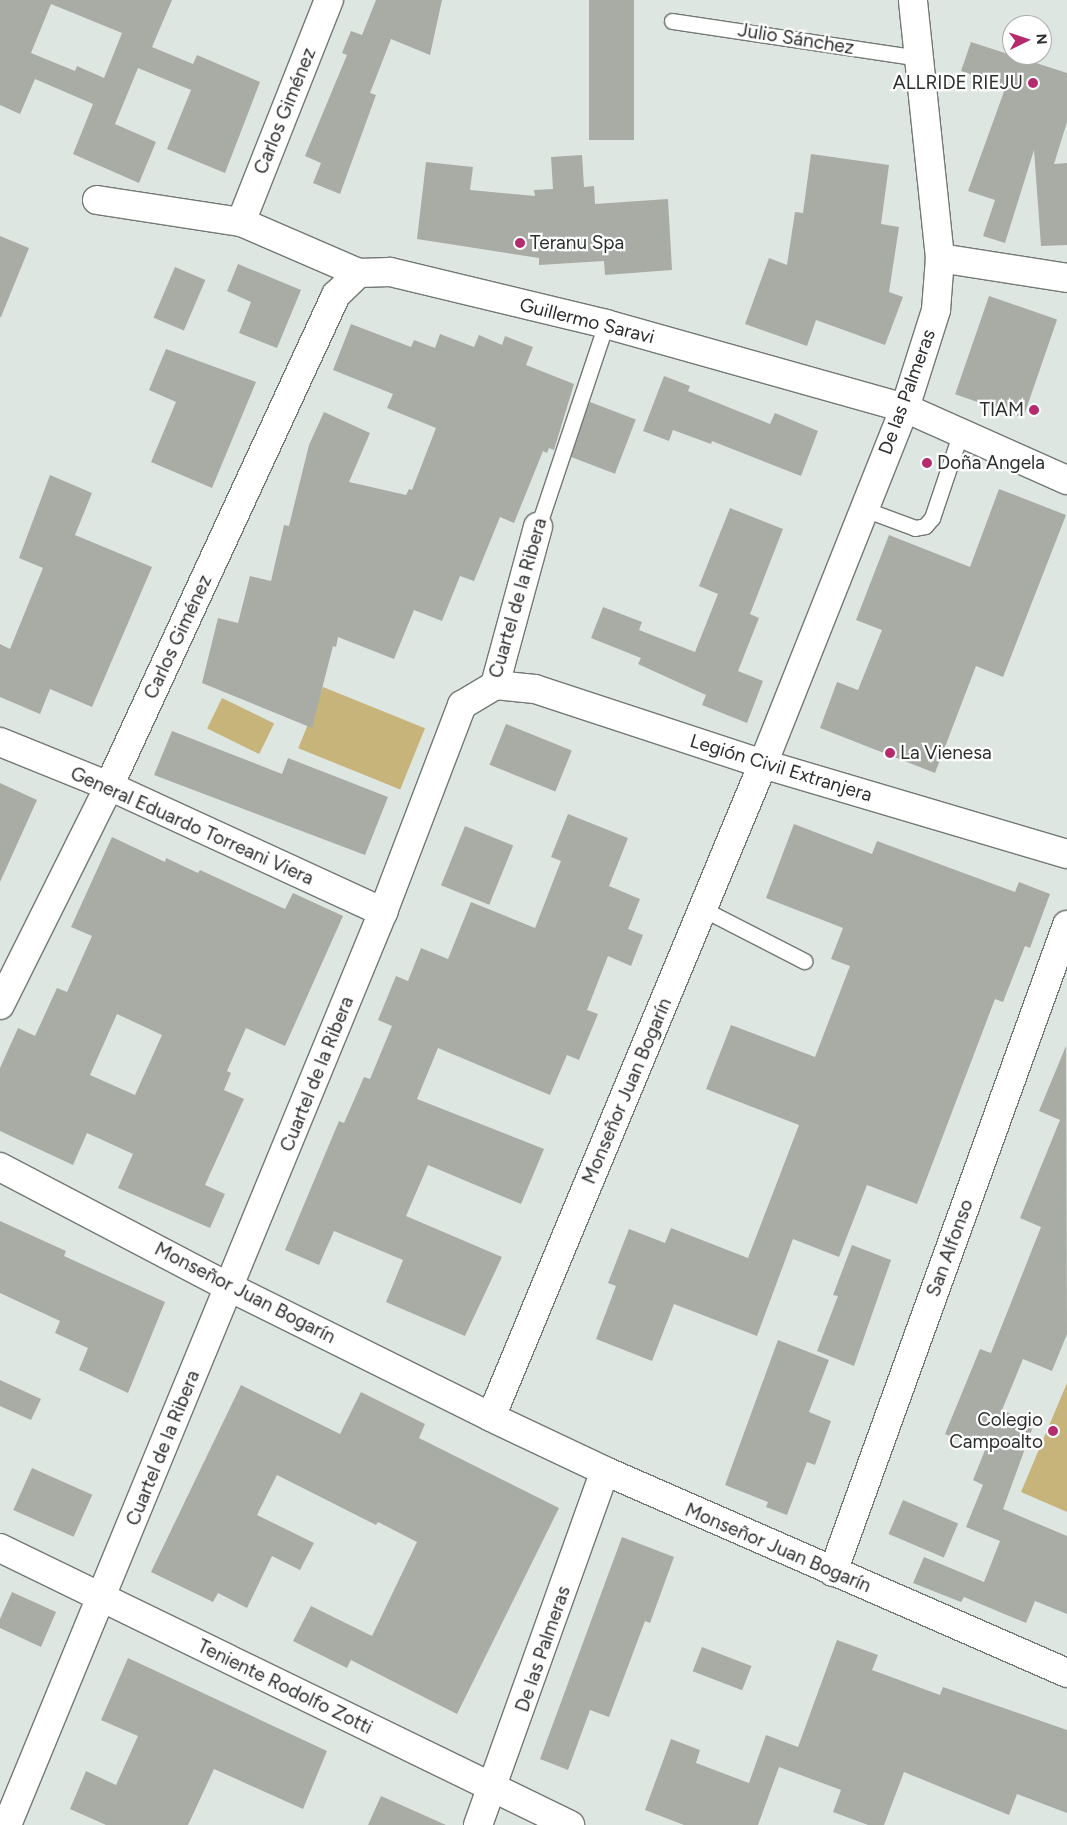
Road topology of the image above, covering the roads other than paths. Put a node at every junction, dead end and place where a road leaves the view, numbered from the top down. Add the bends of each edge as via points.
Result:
1 (329, 0) edge
2 (913, 0) edge
3 (672, 21) dead end
4 (921, 58) junction
5 (98, 200) dead end
6 (241, 222) junction
7 (940, 258) junction
8 (359, 273) junction
9 (1067, 278) edge
10 (606, 324) junction
11 (905, 408) junction
12 (961, 432) junction
13 (1067, 480) edge
14 (864, 509) junction
15 (538, 526) joint
16 (494, 686) junction
17 (0, 742) edge
18 (763, 764) junction
19 (109, 786) junction
20 (1067, 854) edge
21 (703, 909) junction
22 (383, 912) junction
23 (1067, 925) edge
24 (804, 961) dead end
25 (0, 1005) edge
26 (0, 1167) edge
27 (229, 1287) junction
28 (491, 1417) junction
29 (605, 1471) junction
30 (0, 1548) edge
31 (833, 1572) junction
32 (102, 1598) junction
33 (1067, 1673) edge
34 (494, 1788) junction
35 (7, 1825) edge
36 (478, 1825) edge
37 (570, 1825) edge

1 - 6 street, Carlos Giménez
2 - 4 street, De las Palmeras
3 - 4 lane, Julio Sánchez
4 - 7 street, De las Palmeras
5 - 6 street, Guillermo Saravi
6 - 8 street, Guillermo Saravi
7 - 9 street
7 - 11 street, De las Palmeras via 936,310
8 - 10 street, Guillermo Saravi via 390,272
8 - 19 street, Carlos Giménez via 336,295
10 - 11 street, Guillermo Saravi
10 - 15 lane, Cuartel de la Ribera
11 - 12 street, Guillermo Saravi
11 - 14 street, De las Palmeras
12 - 13 street, Guillermo Saravi
12 - 14 lane via 932,518 925,526 914,528
14 - 18 street, De las Palmeras
15 - 16 street, Cuartel de la Ribera
16 - 18 street, Legión Civil Extranjera via 535,689
16 - 22 street, Cuartel de la Ribera via 462,705
17 - 19 street, General Eduardo Torreani Viera
18 - 20 street, Legión Civil Extranjera
18 - 21 street, Monseñor Juan Bogarín
19 - 22 street, General Eduardo Torreani Viera
19 - 25 street, Carlos Giménez
21 - 24 lane
21 - 28 street, Monseñor Juan Bogarín
22 - 27 street, Cuartel de la Ribera
23 - 31 street, San Alfonso
26 - 27 street, Monseñor Juan Bogarín
27 - 28 street, Monseñor Juan Bogarín
27 - 32 street, Cuartel de la Ribera
28 - 29 street, Monseñor Juan Bogarín
29 - 31 street, Monseñor Juan Bogarín
29 - 34 street, De las Palmeras
30 - 32 street, Teniente Rodolfo Zotti
31 - 33 street, Monseñor Juan Bogarín
32 - 34 street, Teniente Rodolfo Zotti
32 - 35 street, Cuartel de la Ribera
34 - 36 street, De las Palmeras
34 - 37 street, Teniente Rodolfo Zotti

